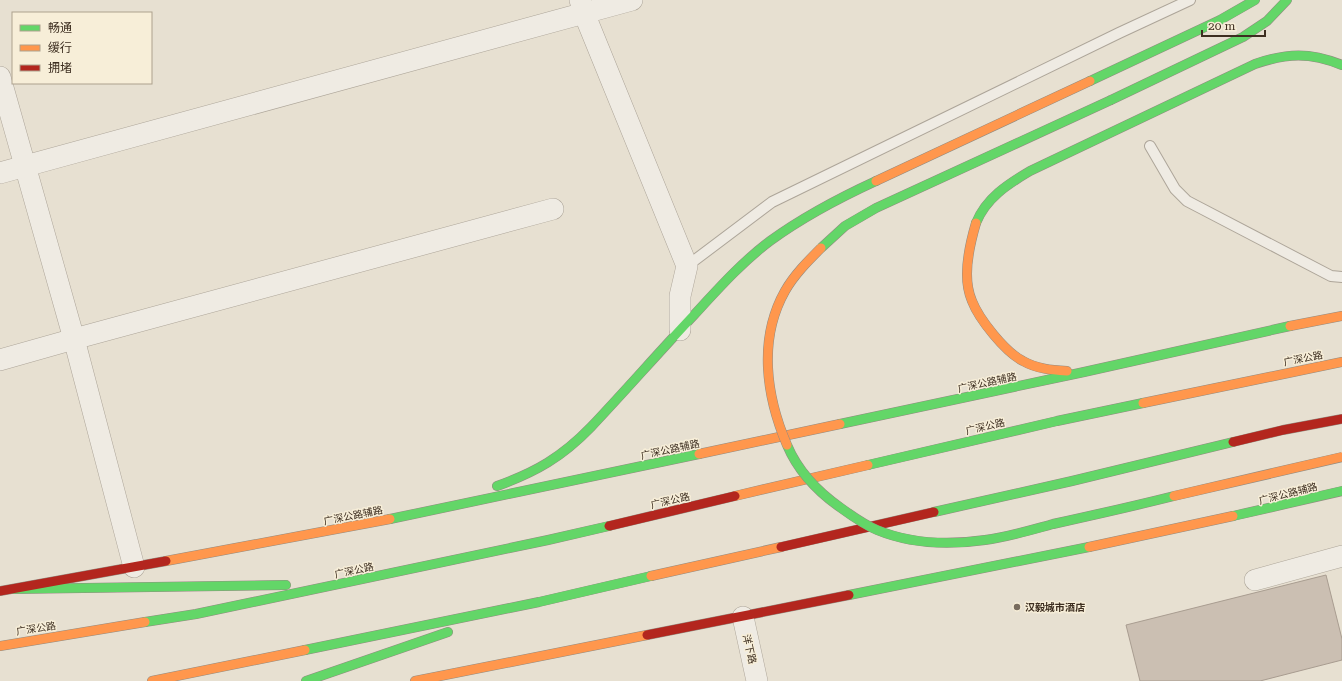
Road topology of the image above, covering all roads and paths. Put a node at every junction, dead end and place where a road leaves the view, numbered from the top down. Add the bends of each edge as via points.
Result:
1 (632, 0) edge
2 (1190, 0) edge
3 (1255, 0) edge
4 (1287, 0) edge
5 (582, 6) edge
6 (1342, 65) edge
7 (0, 77) edge
8 (1150, 146) dead end
9 (25, 166) junction
10 (0, 173) edge
11 (553, 209) dead end
12 (687, 266) junction
13 (1342, 277) edge
14 (1342, 316) edge
15 (680, 330) junction
16 (74, 339) junction
17 (0, 360) edge
18 (1342, 362) edge
19 (1084, 372) junction
20 (1342, 419) edge
21 (1342, 457) edge
22 (1342, 491) edge
23 (1312, 508) dead end
24 (1258, 511) junction
25 (428, 512) junction
26 (1342, 556) edge
27 (134, 568) junction
28 (1255, 580) dead end
29 (339, 584) junction
30 (14, 589) junction
31 (0, 591) edge
32 (539, 602) junction
33 (743, 617) junction
34 (0, 646) edge
35 (152, 681) edge
36 (306, 681) edge
37 (415, 681) edge
38 (757, 681) edge

1 - 5 street
2 - 12 lane via 772,202
3 - 15 main road via 1220,20 808,215 778,235 750,259
4 - 21 main road, bridge via 1257,28 1232,42 876,208 846,226 802,268 785,292 775,314 769,339 767,368 778,424 800,468 820,491 841,509 878,531 904,539 933,543 986,540
5 - 9 street
5 - 12 street
6 - 19 main road via 1313,56 1294,54 1255,64 1030,171 991,199 976,221 969,246 967,275 972,301 1001,344 1022,361 1043,369
7 - 9 street
8 - 13 lane via 1175,189 1187,201 1331,276
9 - 10 street
9 - 16 street
11 - 16 street
12 - 15 street via 680,296
14 - 19 main road, 广深公路辅路
15 - 25 main road via 583,436 555,459 521,477
16 - 17 street
16 - 27 street
18 - 29 main road, 广深公路 via 1057,421 548,540
19 - 25 main road, 广深公路辅路
20 - 32 main road via 1283,430
22 - 24 main road, 广深公路辅路
23 - 24 main road
24 - 33 main road, 广深公路辅路
25 - 27 main road, 广深公路辅路
26 - 28 street
27 - 30 main road, 广深公路辅路
29 - 30 main road
29 - 34 main road, 广深公路 via 196,614
30 - 31 main road, 广深公路辅路
32 - 35 main road
32 - 36 main road
33 - 37 main road, 广深公路辅路
33 - 38 street, 洋下路

